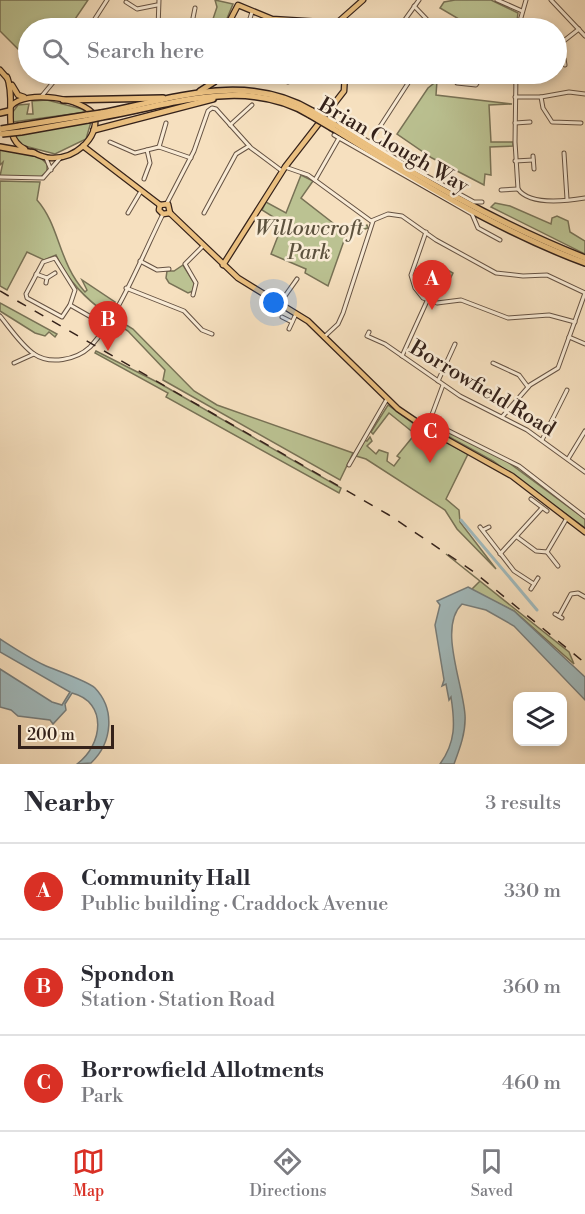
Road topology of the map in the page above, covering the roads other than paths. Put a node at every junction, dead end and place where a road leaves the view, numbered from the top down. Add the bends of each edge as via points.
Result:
1 (107, 0) edge
2 (159, 0) edge
3 (363, 0) edge
4 (419, 0) edge
5 (496, 0) edge
6 (526, 0) edge
7 (551, 0) edge
8 (126, 2) dead end
9 (239, 3) edge
10 (157, 5) junction
11 (414, 6) junction
12 (196, 10) dead end
13 (522, 11) junction
14 (252, 12) junction
15 (95, 18) edge
16 (158, 18) edge
17 (193, 18) edge
18 (231, 18) edge
19 (250, 18) edge
20 (267, 18) edge
21 (344, 18) edge
22 (406, 18) edge
23 (425, 18) edge
24 (520, 18) edge
25 (579, 28) junction
26 (585, 36) edge
27 (567, 38) edge
28 (0, 70) edge
29 (7, 77) junction
30 (53, 84) edge
31 (211, 84) edge
32 (346, 84) edge
33 (408, 84) edge
34 (516, 84) edge
35 (50, 89) junction
36 (585, 94) edge
37 (190, 95) junction
38 (223, 96) junction
39 (40, 97) junction
40 (515, 97) junction
41 (541, 97) junction
42 (27, 98) junction
43 (53, 98) junction
44 (175, 98) junction
45 (63, 100) junction
46 (252, 105) dead end
47 (10, 108) junction
48 (0, 113) edge
49 (311, 113) junction
50 (102, 115) junction
51 (530, 122) dead end
52 (166, 123) dead end
53 (515, 123) junction
54 (581, 123) dead end
55 (230, 125) junction
56 (335, 125) junction
57 (1, 132) edge
58 (93, 133) junction
59 (334, 135) dead end
60 (339, 138) junction
61 (110, 142) dead end
62 (370, 142) junction
63 (83, 146) junction
64 (249, 146) junction
65 (0, 147) edge
66 (159, 147) junction
67 (147, 150) junction
68 (34, 153) junction
69 (95, 153) junction
70 (564, 153) dead end
71 (62, 155) junction
72 (44, 157) junction
73 (191, 158) junction
74 (515, 161) junction
75 (283, 169) junction
76 (534, 169) dead end
77 (51, 170) junction
78 (0, 177) edge
79 (144, 179) dead end
80 (315, 180) junction
81 (518, 189) junction
82 (501, 190) dead end
83 (141, 191) junction
84 (585, 198) edge
85 (567, 200) junction
86 (482, 202) dead end
87 (166, 203) junction
88 (160, 205) junction
89 (128, 213) dead end
90 (170, 213) junction
91 (204, 213) dead end
92 (163, 214) junction
93 (373, 221) junction
94 (426, 232) junction
95 (500, 240) dead end
96 (204, 245) junction
97 (585, 258) edge
98 (140, 261) junction
99 (585, 263) edge
100 (223, 265) junction
101 (170, 268) dead end
102 (164, 270) junction
103 (54, 273) dead end
104 (36, 274) junction
105 (164, 278) dead end
106 (297, 279) dead end
107 (126, 288) junction
108 (585, 293) edge
109 (193, 295) dead end
110 (427, 301) junction
111 (280, 303) junction
112 (70, 305) junction
113 (297, 313) junction
114 (0, 316) edge
115 (282, 317) dead end
116 (292, 322) junction
117 (575, 322) junction
118 (105, 326) junction
119 (289, 329) dead end
120 (369, 332) dead end
121 (212, 334) dead end
122 (324, 337) junction
123 (569, 337) junction
124 (456, 344) dead end
125 (585, 344) edge
126 (34, 354) junction
127 (402, 356) junction
128 (14, 363) dead end
129 (493, 363) dead end
130 (438, 381) junction
131 (443, 385) junction
132 (528, 387) junction
133 (567, 390) dead end
134 (387, 399) junction
135 (502, 417) junction
136 (429, 422) junction
137 (426, 428) junction
138 (585, 431) edge
139 (542, 440) junction
140 (568, 459) junction
141 (349, 465) dead end
142 (585, 472) edge
143 (531, 498) dead end
144 (542, 508) junction
145 (547, 512) dead end
146 (585, 517) edge
147 (567, 519) junction
148 (489, 527) dead end
149 (585, 532) edge
150 (517, 537) junction
151 (547, 552) junction
152 (500, 554) junction
153 (560, 558) dead end
154 (555, 562) junction
155 (558, 566) dead end
156 (538, 578) dead end
157 (534, 584) junction
158 (531, 589) dead end
159 (585, 597) edge
160 (559, 616) dead end

1 - 15 street
2 - 10 street
3 - 21 main road
4 - 11 street
5 - 13 street
6 - 13 street
7 - 25 street
8 - 10 street via 133,9
9 - 14 main road
9 - 18 main road
10 - 16 street
11 - 22 street
11 - 23 street
12 - 17 street
13 - 24 street
14 - 19 street
14 - 20 main road
25 - 26 street
25 - 27 street
28 - 29 main road
29 - 42 main road via 17,94
29 - 47 main road via 12,92
30 - 35 street
31 - 37 highway
32 - 75 main road via 344,92
33 - 62 street
34 - 40 street
35 - 39 street
35 - 43 street
36 - 41 street via 566,92
37 - 44 highway, Brian Clough Way
37 - 49 highway, Brian Clough Way via 229,89 257,90 285,97
38 - 49 highway, Brian Clough Way via 270,98
38 - 50 highway, Brian Clough Way
38 - 58 highway
39 - 42 main road
39 - 43 main road
40 - 41 street
40 - 53 street
41 - 54 street via 552,122
42 - 47 main road
43 - 45 main road
44 - 45 highway
44 - 50 highway, Brian Clough Way
45 - 58 main road via 92,111 96,121
46 - 55 street
47 - 48 highway
47 - 68 main road via 12,140
49 - 56 highway, Brian Clough Way, bridge
50 - 57 highway, Brian Clough Way, bridge
51 - 53 street
52 - 66 street
53 - 74 street
55 - 64 street
55 - 73 street via 214,108 208,111
56 - 62 street
56 - 97 highway, Brian Clough Way via 472,205
56 - 99 highway, Brian Clough Way via 453,200
58 - 63 main road
58 - 69 main road
59 - 60 street
60 - 80 street
60 - 95 street via 472,214 478,228
61 - 67 street via 135,153
62 - 86 street via 464,197
63 - 69 main road
63 - 71 main road
64 - 75 street
64 - 91 street via 236,154
65 - 68 highway
66 - 67 street
66 - 73 street
67 - 79 street via 150,164
68 - 72 main road
69 - 83 main road
70 - 85 street
71 - 72 main road
71 - 77 street
72 - 77 street
73 - 87 street
74 - 76 street via 533,158
74 - 81 street
75 - 80 street
75 - 100 main road
77 - 78 street via 39,179
80 - 93 street
81 - 82 street
81 - 85 street via 533,198
83 - 88 main road
83 - 89 street
84 - 85 street
87 - 88 main road
87 - 90 main road
88 - 92 main road
90 - 92 main road
90 - 96 main road
92 - 98 street
93 - 94 street via 384,214 396,214
93 - 122 street via 343,313
94 - 108 street via 498,274 545,275
94 - 110 street via 413,268 415,288
96 - 100 main road
96 - 109 street via 185,264 196,283
98 - 102 street
98 - 107 street
100 - 111 main road
101 - 102 street
102 - 105 street
103 - 104 street via 46,281
104 - 112 street via 43,262 55,258 75,290
104 - 112 street via 27,298 62,317
106 - 111 street
107 - 118 street
107 - 121 street via 184,311 202,330
108 - 117 street
110 - 117 street via 461,300 508,318 549,315
110 - 127 street
111 - 113 main road
112 - 118 street
113 - 116 street
113 - 122 main road
114 - 126 street
115 - 116 street
116 - 119 street
117 - 123 street
118 - 126 street via 86,349 62,360
120 - 127 street, Borrowfield Road via 367,336
122 - 134 main road
123 - 125 street
123 - 132 street via 558,368
124 - 130 street
126 - 128 street
127 - 130 street, Borrowfield Road
129 - 132 street via 519,375
130 - 131 street, Borrowfield Road
131 - 135 street, Borrowfield Road
131 - 136 street
132 - 135 street
133 - 139 street
134 - 137 main road
134 - 141 street
135 - 139 street, Borrowfield Road
136 - 137 street
136 - 146 street via 510,461
137 - 147 main road via 496,465
138 - 140 street
139 - 140 street, Borrowfield Road
140 - 142 street, Borrowfield Road
143 - 144 street
144 - 145 street
144 - 150 street
147 - 149 main road
147 - 151 street
148 - 152 street via 482,529
150 - 151 street via 536,551
150 - 152 street
151 - 154 street
152 - 157 street via 519,575
153 - 154 street
154 - 155 street
156 - 157 street
157 - 158 street
159 - 160 street via 571,594

